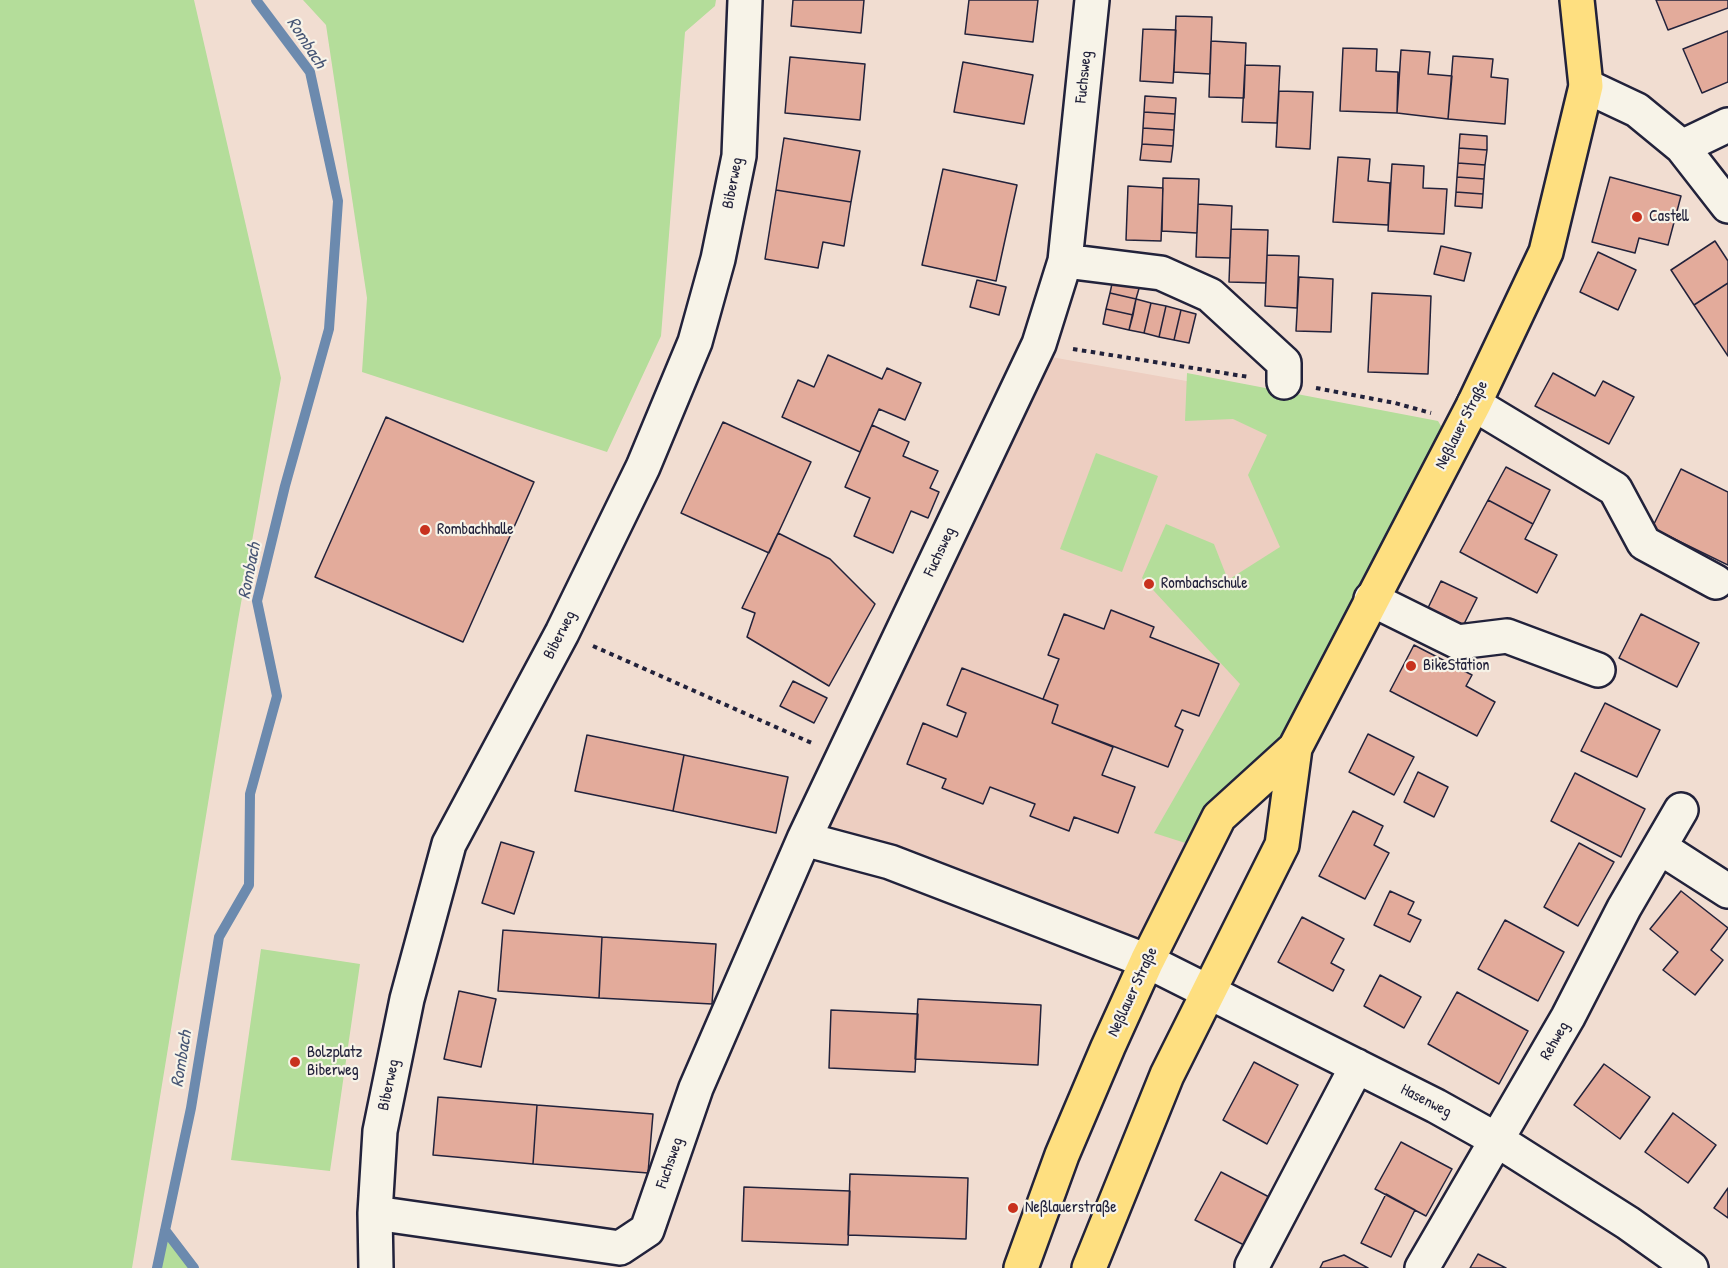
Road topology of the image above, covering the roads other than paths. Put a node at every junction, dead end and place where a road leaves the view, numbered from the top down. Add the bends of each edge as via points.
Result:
1 (745, 0) edge
2 (1092, 0) edge
3 (1577, 0) edge
4 (1586, 86) junction
5 (1728, 125) edge
6 (1682, 147) junction
7 (1728, 206) edge
8 (1065, 261) junction
9 (1284, 382) road end
10 (1474, 404) junction
11 (1716, 582) dead end
12 (1371, 600) junction
13 (1598, 670) dead end
14 (1295, 748) junction
15 (1681, 810) dead end
16 (804, 839) junction
17 (1661, 848) junction
18 (1728, 891) edge
19 (1147, 961) junction
20 (1209, 991) junction
21 (1358, 1066) junction
22 (1497, 1140) junction
23 (375, 1213) junction
24 (1252, 1266) dead end
25 (376, 1268) edge
26 (1021, 1268) edge
27 (1089, 1268) edge
28 (1422, 1268) edge
29 (1691, 1268) edge

1 - 23 street, Biberweg via 739,156 718,259 695,342 643,467 562,633 449,844 407,999 380,1131
2 - 8 street, Fuchsweg
3 - 4 main road, Neßlauer Straße
4 - 6 street via 1637,110
4 - 10 main road, Neßlauer Straße via 1546,252
5 - 6 street
6 - 7 street
8 - 9 street via 1161,273 1210,295 1284,363
8 - 16 street, Fuchsweg via 1039,344
10 - 11 street via 1616,489 1644,543
10 - 12 main road, Neßlauer Straße
12 - 13 street via 1458,642 1507,636
12 - 14 main road, Neßlauer Straße
14 - 19 main road, Neßlauer Straße via 1219,817
14 - 20 main road, Neßlauer Straße via 1282,845
15 - 17 street, Rehweg
16 - 19 street via 890,862
16 - 23 street, Fuchsweg via 696,1088 647,1230 620,1248
17 - 18 street
17 - 22 street, Rehweg
19 - 20 street, Hasenweg
19 - 26 main road, Neßlauer Straße via 1062,1155
20 - 21 street, Hasenweg
20 - 27 main road, Neßlauer Straße via 1167,1075
21 - 22 street, Hasenweg
21 - 24 street
22 - 28 street, Rehweg
22 - 29 street, Hasenweg via 1628,1222
23 - 25 street, Biberweg

